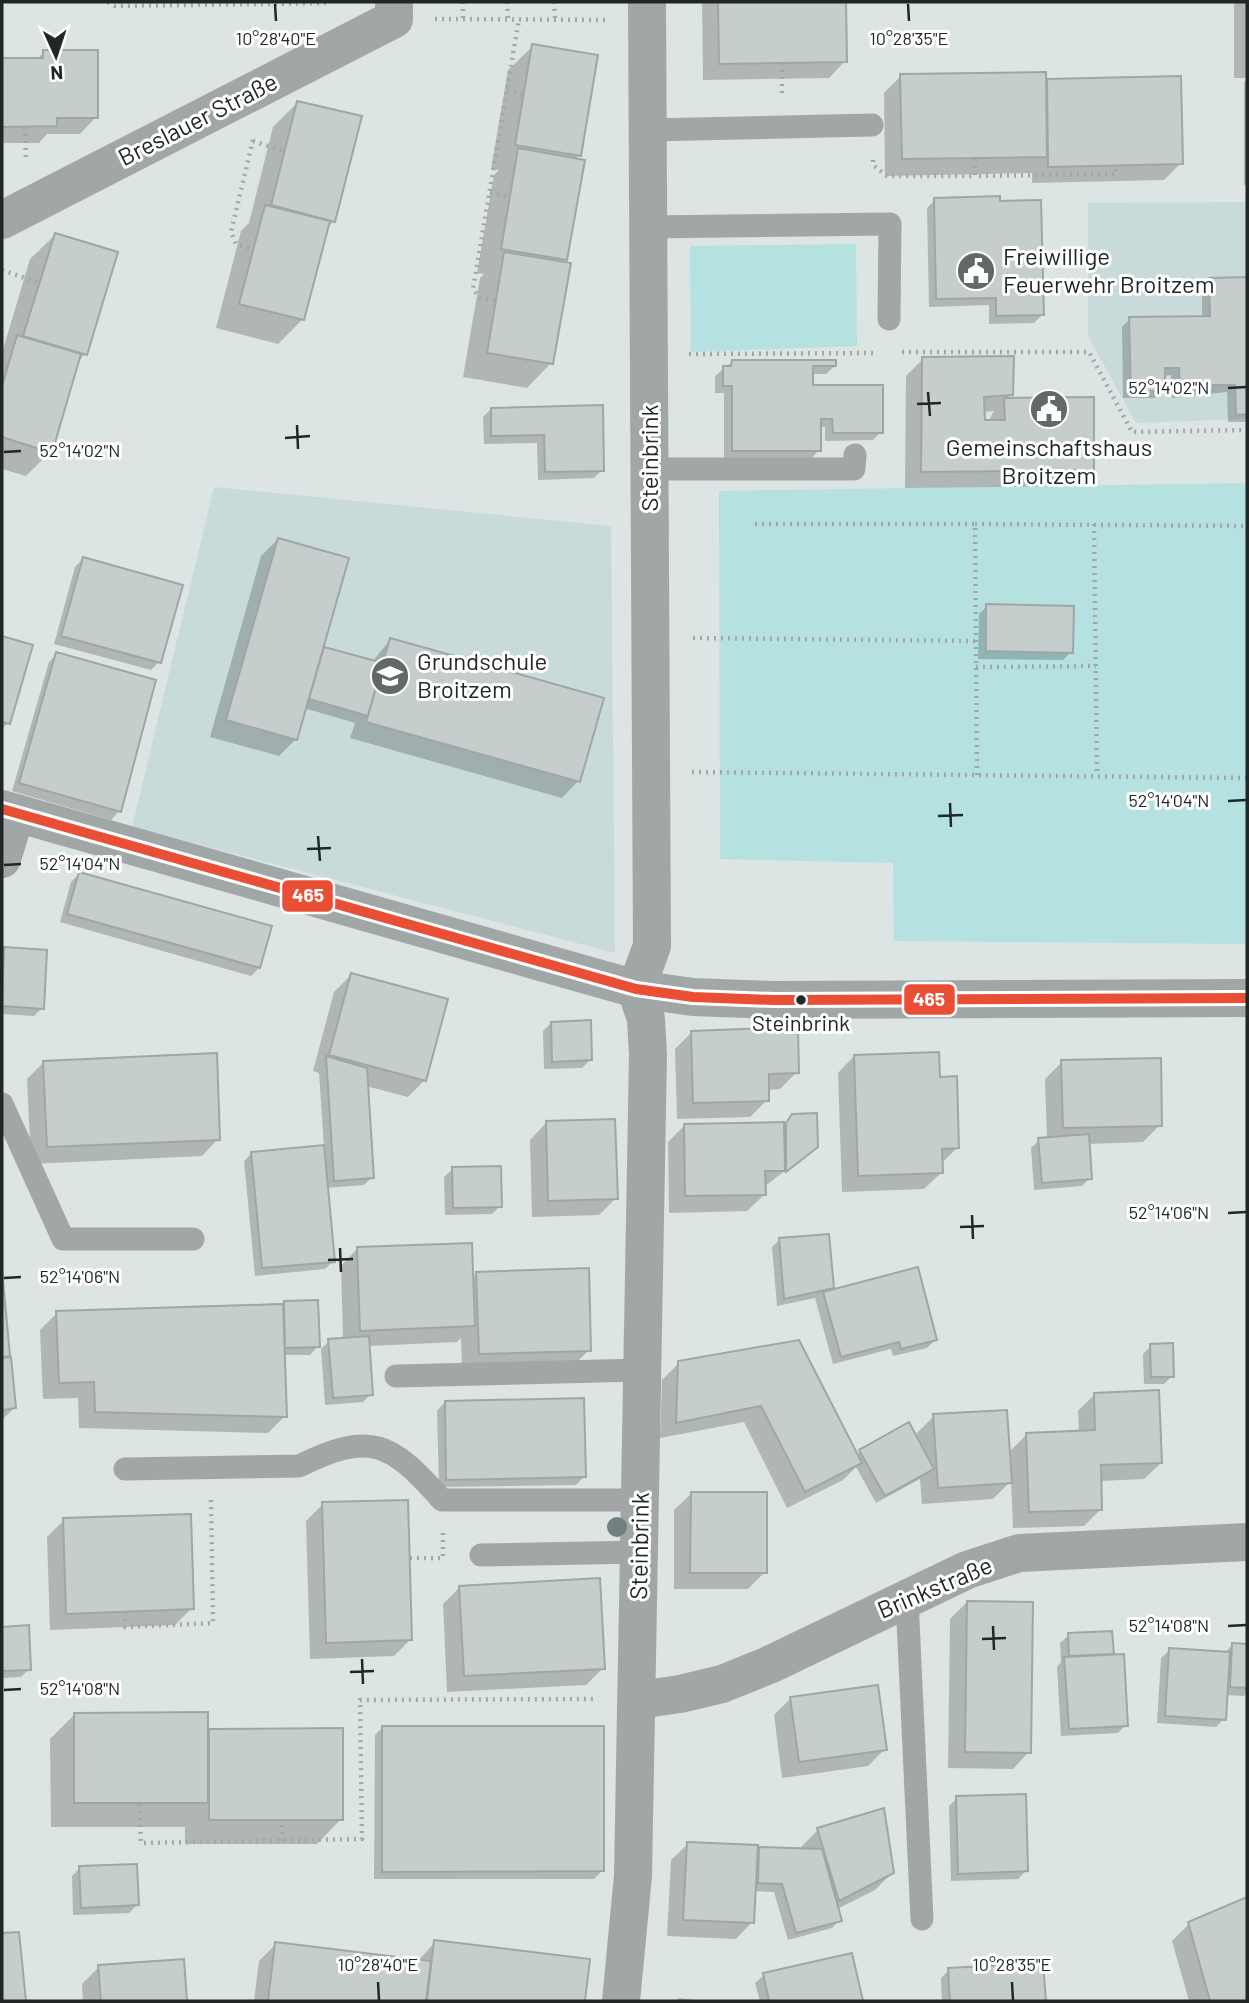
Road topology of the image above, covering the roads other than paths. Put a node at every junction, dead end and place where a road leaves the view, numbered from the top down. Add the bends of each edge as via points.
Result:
1 (394, 8) edge
2 (648, 11) edge
3 (872, 125) road end
4 (648, 130) junction
5 (2, 220) edge
6 (649, 227) junction
7 (889, 319) dead end
8 (855, 455) dead end
9 (650, 469) junction
10 (9, 811) edge
11 (2, 859) edge
12 (636, 989) junction
13 (1247, 998) edge
14 (2, 1104) edge
15 (193, 1239) dead end
16 (643, 1370) junction
17 (396, 1377) dead end
18 (125, 1469) dead end
19 (641, 1500) junction
20 (1247, 1542) edge
21 (640, 1552) junction
22 (481, 1555) dead end
23 (907, 1598) junction
24 (638, 1700) junction
25 (922, 1919) dead end
26 (621, 2001) edge

1 - 5 street, Breslauer Straße via 267,84
2 - 4 street, Steinbrink
3 - 4 lane
4 - 6 street, Steinbrink
6 - 7 lane via 890,224
6 - 9 street, Steinbrink
8 - 9 lane via 854,469
9 - 12 street, Steinbrink via 652,946
10 - 11 street
10 - 12 street
12 - 13 street via 773,1000
12 - 16 street, Steinbrink via 646,1019 649,1055
14 - 15 lane via 63,1240
16 - 17 lane
16 - 19 street, Steinbrink
18 - 19 lane via 299,1466 324,1454 373,1445 399,1455 442,1500
19 - 21 street, Steinbrink
20 - 23 street, Brinkstraße via 1019,1553 967,1570
21 - 22 lane
21 - 24 street, Steinbrink
23 - 24 street, Brinkstraße via 722,1684
23 - 25 lane
24 - 26 street, Steinbrink via 633,1876

